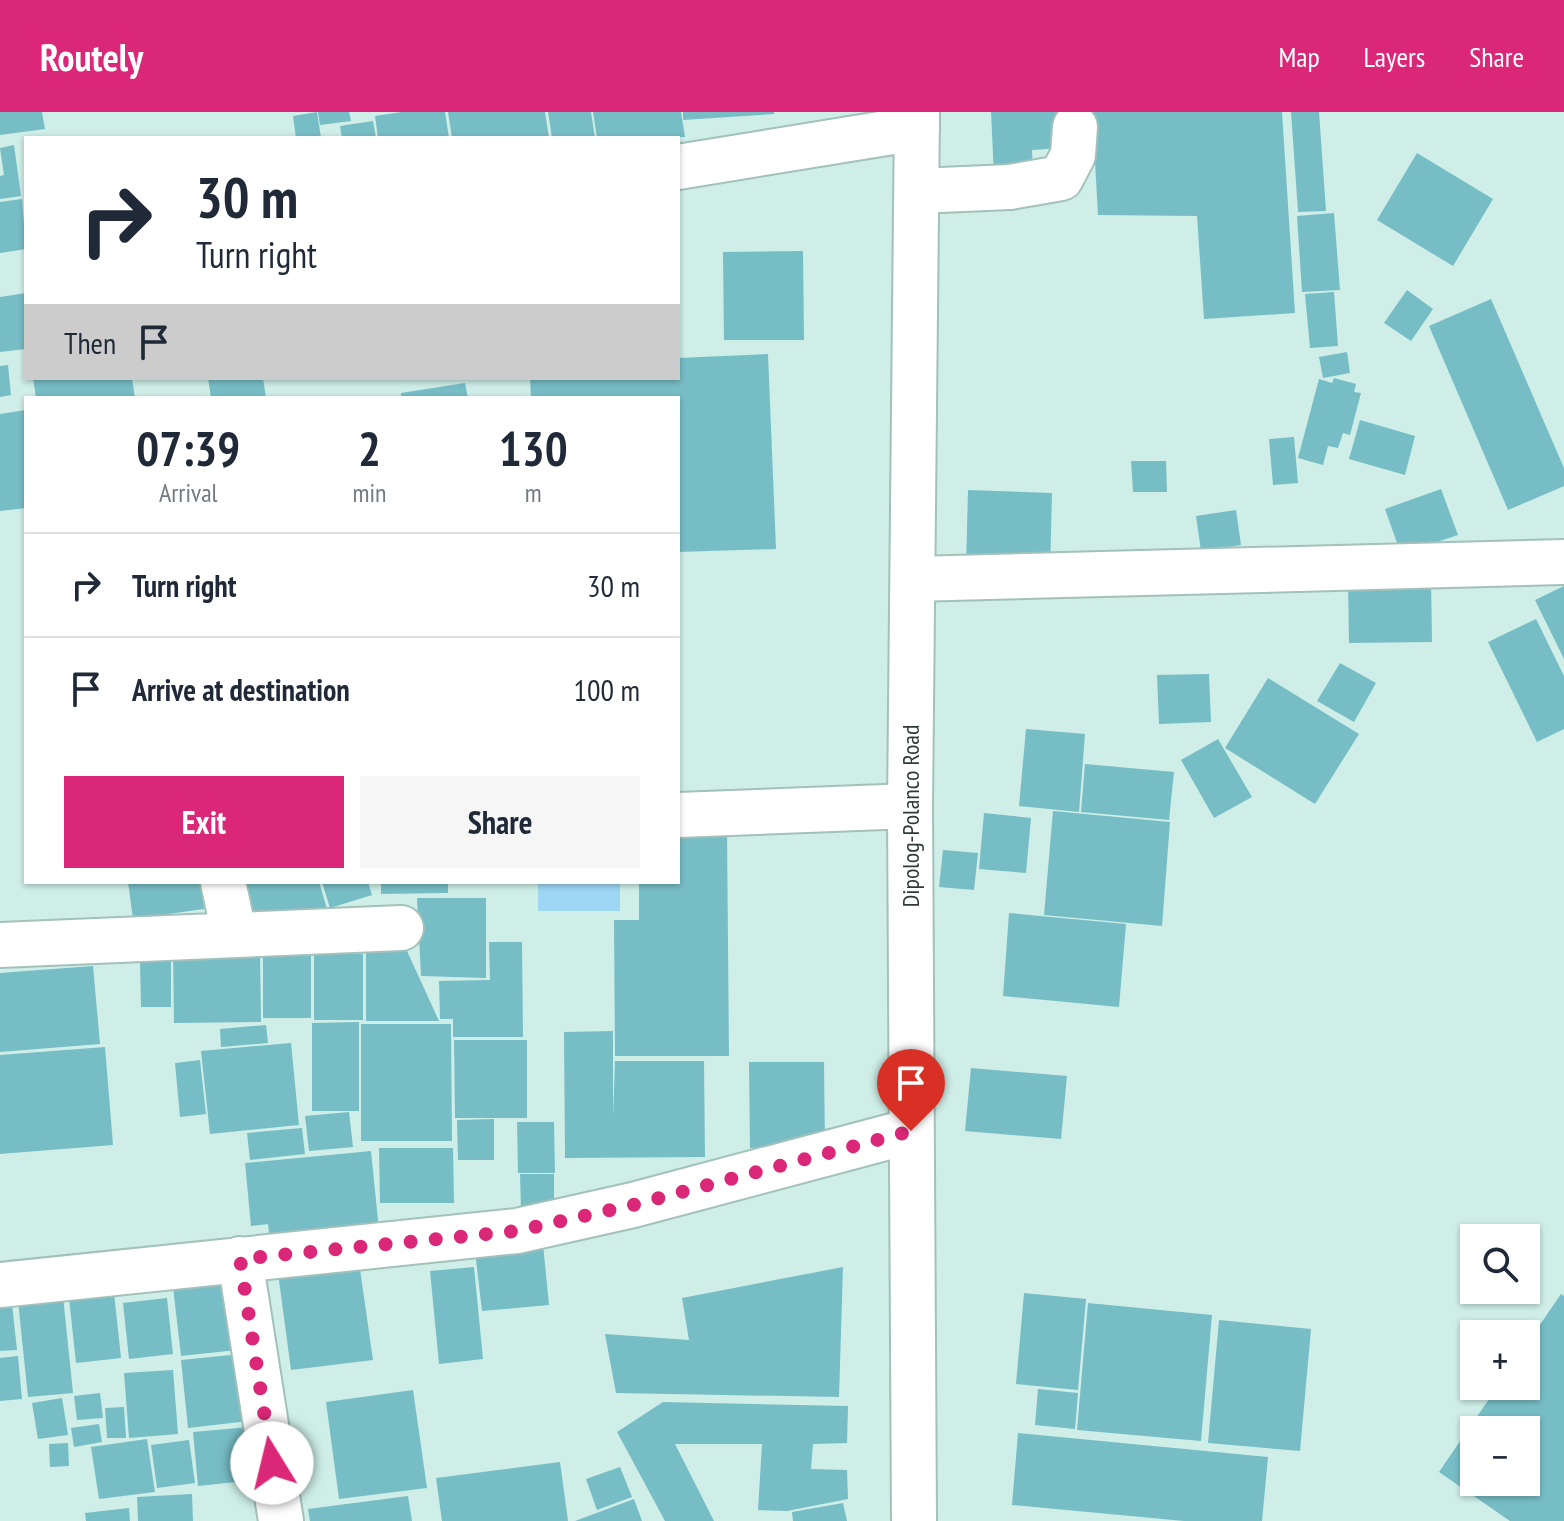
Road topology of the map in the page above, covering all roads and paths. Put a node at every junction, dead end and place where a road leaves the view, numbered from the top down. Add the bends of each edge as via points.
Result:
1 (917, 120) edge
2 (1075, 127) dead end
3 (680, 167) edge
4 (917, 191) junction
5 (1564, 562) edge
6 (913, 579) junction
7 (910, 806) junction
8 (680, 815) edge
9 (223, 884) edge
10 (401, 928) dead end
11 (234, 933) junction
12 (0, 945) edge
13 (911, 1131) junction
14 (240, 1259) junction
15 (0, 1285) edge
16 (281, 1521) edge
17 (914, 1521) edge

1 - 3 main road
1 - 4 main road, Dipolog-Polanco Road
2 - 4 main road via 1073,155 1061,178 1010,187
4 - 6 main road, Dipolog-Polanco Road
5 - 6 main road
6 - 7 main road, Dipolog-Polanco Road
7 - 8 main road
7 - 13 main road, Dipolog-Polanco Road
9 - 11 main road
10 - 11 main road
11 - 12 main road
13 - 14 main road via 517,1231
13 - 17 main road, Dipolog-Polanco Road
14 - 15 main road
14 - 16 main road

